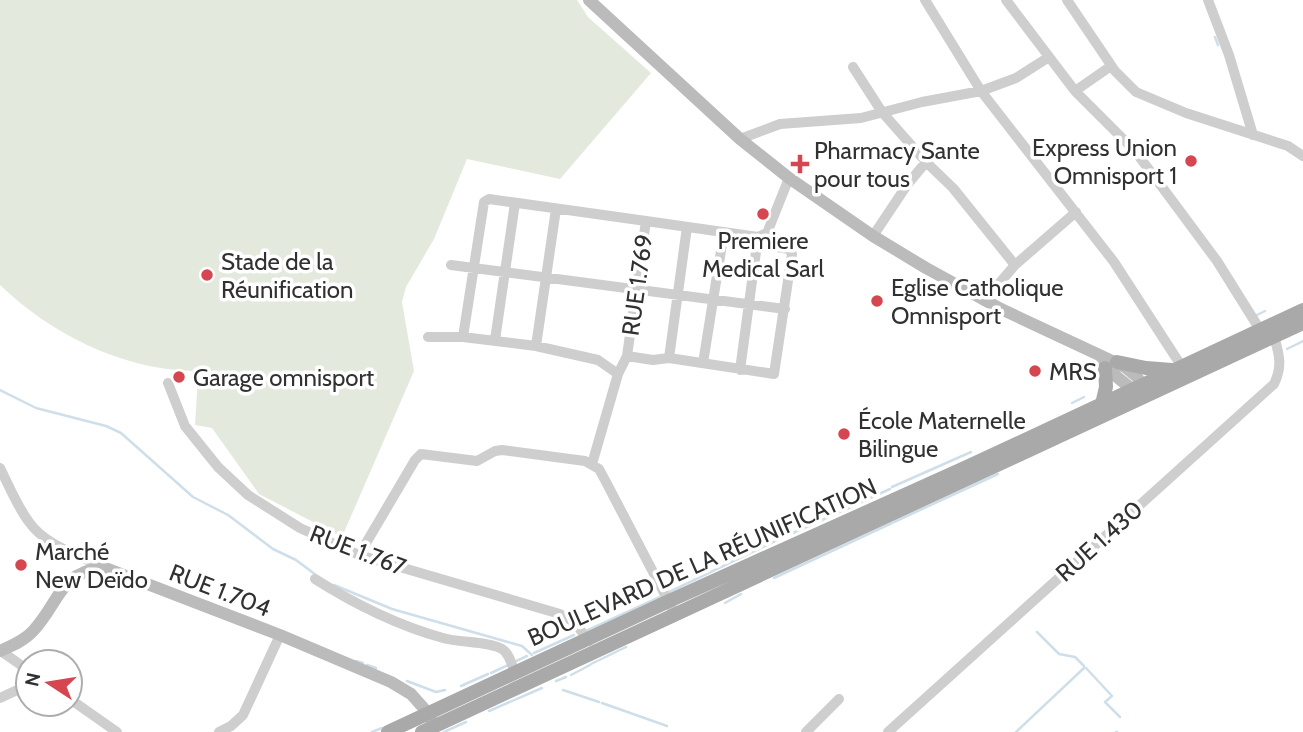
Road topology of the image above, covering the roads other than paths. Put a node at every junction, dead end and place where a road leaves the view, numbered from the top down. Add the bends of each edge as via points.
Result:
1 (589, 0) edge
2 (925, 0) edge
3 (1006, 0) edge
4 (1066, 0) edge
5 (1208, 0) edge
6 (1049, 57) junction
7 (1111, 66) junction
8 (853, 67) dead end
9 (981, 91) junction
10 (1075, 91) junction
11 (882, 112) junction
12 (1253, 135) junction
13 (740, 139) junction
14 (1303, 156) edge
15 (926, 162) junction
16 (789, 178) junction
17 (515, 203) junction
18 (556, 209) junction
19 (1076, 212) junction
20 (646, 221) junction
21 (687, 227) junction
22 (724, 232) junction
23 (873, 236) junction
24 (758, 240) junction
25 (452, 265) dead end
26 (1015, 265) junction
27 (473, 268) junction
28 (506, 273) junction
29 (546, 278) junction
30 (636, 291) junction
31 (678, 296) junction
32 (713, 300) junction
33 (984, 301) junction
34 (751, 304) junction
35 (785, 309) junction
36 (1303, 310) edge
37 (1303, 323) edge
38 (1267, 336) junction
39 (428, 337) dead end
40 (463, 337) junction
41 (495, 340) junction
42 (536, 346) junction
43 (627, 356) junction
44 (669, 358) junction
45 (703, 363) junction
46 (1111, 365) junction
47 (1178, 369) junction
48 (740, 370) junction
49 (618, 374) junction
50 (168, 383) dead end
51 (1140, 392) junction
52 (1102, 404) junction
53 (592, 464) junction
54 (0, 468) edge
55 (359, 555) junction
56 (103, 567) junction
57 (315, 579) dead end
58 (672, 608) junction
59 (280, 635) junction
60 (591, 645) junction
61 (1, 651) edge
62 (515, 673) junction
63 (839, 699) dead end
64 (84, 709) edge
65 (428, 724) edge
66 (117, 732) edge
67 (219, 732) edge
68 (388, 732) edge
69 (806, 732) edge
70 (888, 732) edge

1 - 13 main road
2 - 9 street
3 - 6 street
4 - 7 street
5 - 12 street
6 - 9 street via 1017,78
6 - 10 street
7 - 10 street
7 - 12 street via 1145,97
8 - 11 street
9 - 11 street
9 - 19 street
10 - 38 street via 1135,151
11 - 13 street via 850,120 780,124
11 - 15 street
12 - 14 street via 1288,145
13 - 16 main road
15 - 23 street
15 - 26 street via 961,197
16 - 23 main road
16 - 24 street via 767,233
17 - 18 street, RUE 1.769
17 - 27 street, RUE 1.769 via 484,202
17 - 28 street
18 - 20 street, RUE 1.769
18 - 29 street
19 - 26 street
19 - 47 street via 1121,273
20 - 21 street
20 - 30 street, RUE 1.769
21 - 22 street
21 - 31 street
22 - 24 street
22 - 32 street
23 - 33 main road
24 - 34 street
24 - 35 street via 791,251
25 - 27 street
26 - 33 street
27 - 28 street
27 - 40 street
28 - 29 street
28 - 41 street
29 - 30 street
29 - 42 street
30 - 31 street
30 - 43 street, RUE 1.769
31 - 32 street
31 - 44 street
32 - 34 street
32 - 45 street
33 - 46 main road
34 - 35 street
34 - 48 street
35 - 48 street via 776,371
36 - 38 main road, BOULEVARD DE LA RÉUNIFICATION
37 - 38 main road
38 - 47 main road, BOULEVARD DE LA RÉUNIFICATION
38 - 51 main road
38 - 70 street, RUE 1.430 via 1281,362 1274,384
39 - 40 street
40 - 41 street
41 - 42 street
42 - 49 street via 598,360
43 - 44 street
43 - 49 street, RUE 1.769
44 - 45 street
45 - 48 street
46 - 47 main road
46 - 51 main road via 1131,371
46 - 52 main road
47 - 51 main road, BOULEVARD DE LA RÉUNIFICATION
49 - 53 street, RUE 1.769
50 - 55 street, RUE 1.767 via 184,426 247,495 300,528
51 - 52 main road, BOULEVARD DE LA RÉUNIFICATION
51 - 58 main road
52 - 58 main road, BOULEVARD DE LA RÉUNIFICATION
53 - 55 street via 510,450 495,451 477,461 421,454
53 - 58 street via 599,469
54 - 56 street via 36,530
55 - 60 street, RUE 1.767 via 560,614 574,622
56 - 59 main road, RUE 1.704
56 - 61 main road via 84,570 67,582 32,632
57 - 62 street via 398,624 501,649
58 - 60 main road, BOULEVARD DE LA RÉUNIFICATION
59 - 65 main road, RUE 1.704 via 402,688
59 - 67 street via 243,715
60 - 62 main road, BOULEVARD DE LA RÉUNIFICATION
60 - 65 main road
62 - 65 main road, BOULEVARD DE LA RÉUNIFICATION
63 - 69 street
64 - 66 street
65 - 68 main road, BOULEVARD DE LA RÉUNIFICATION

